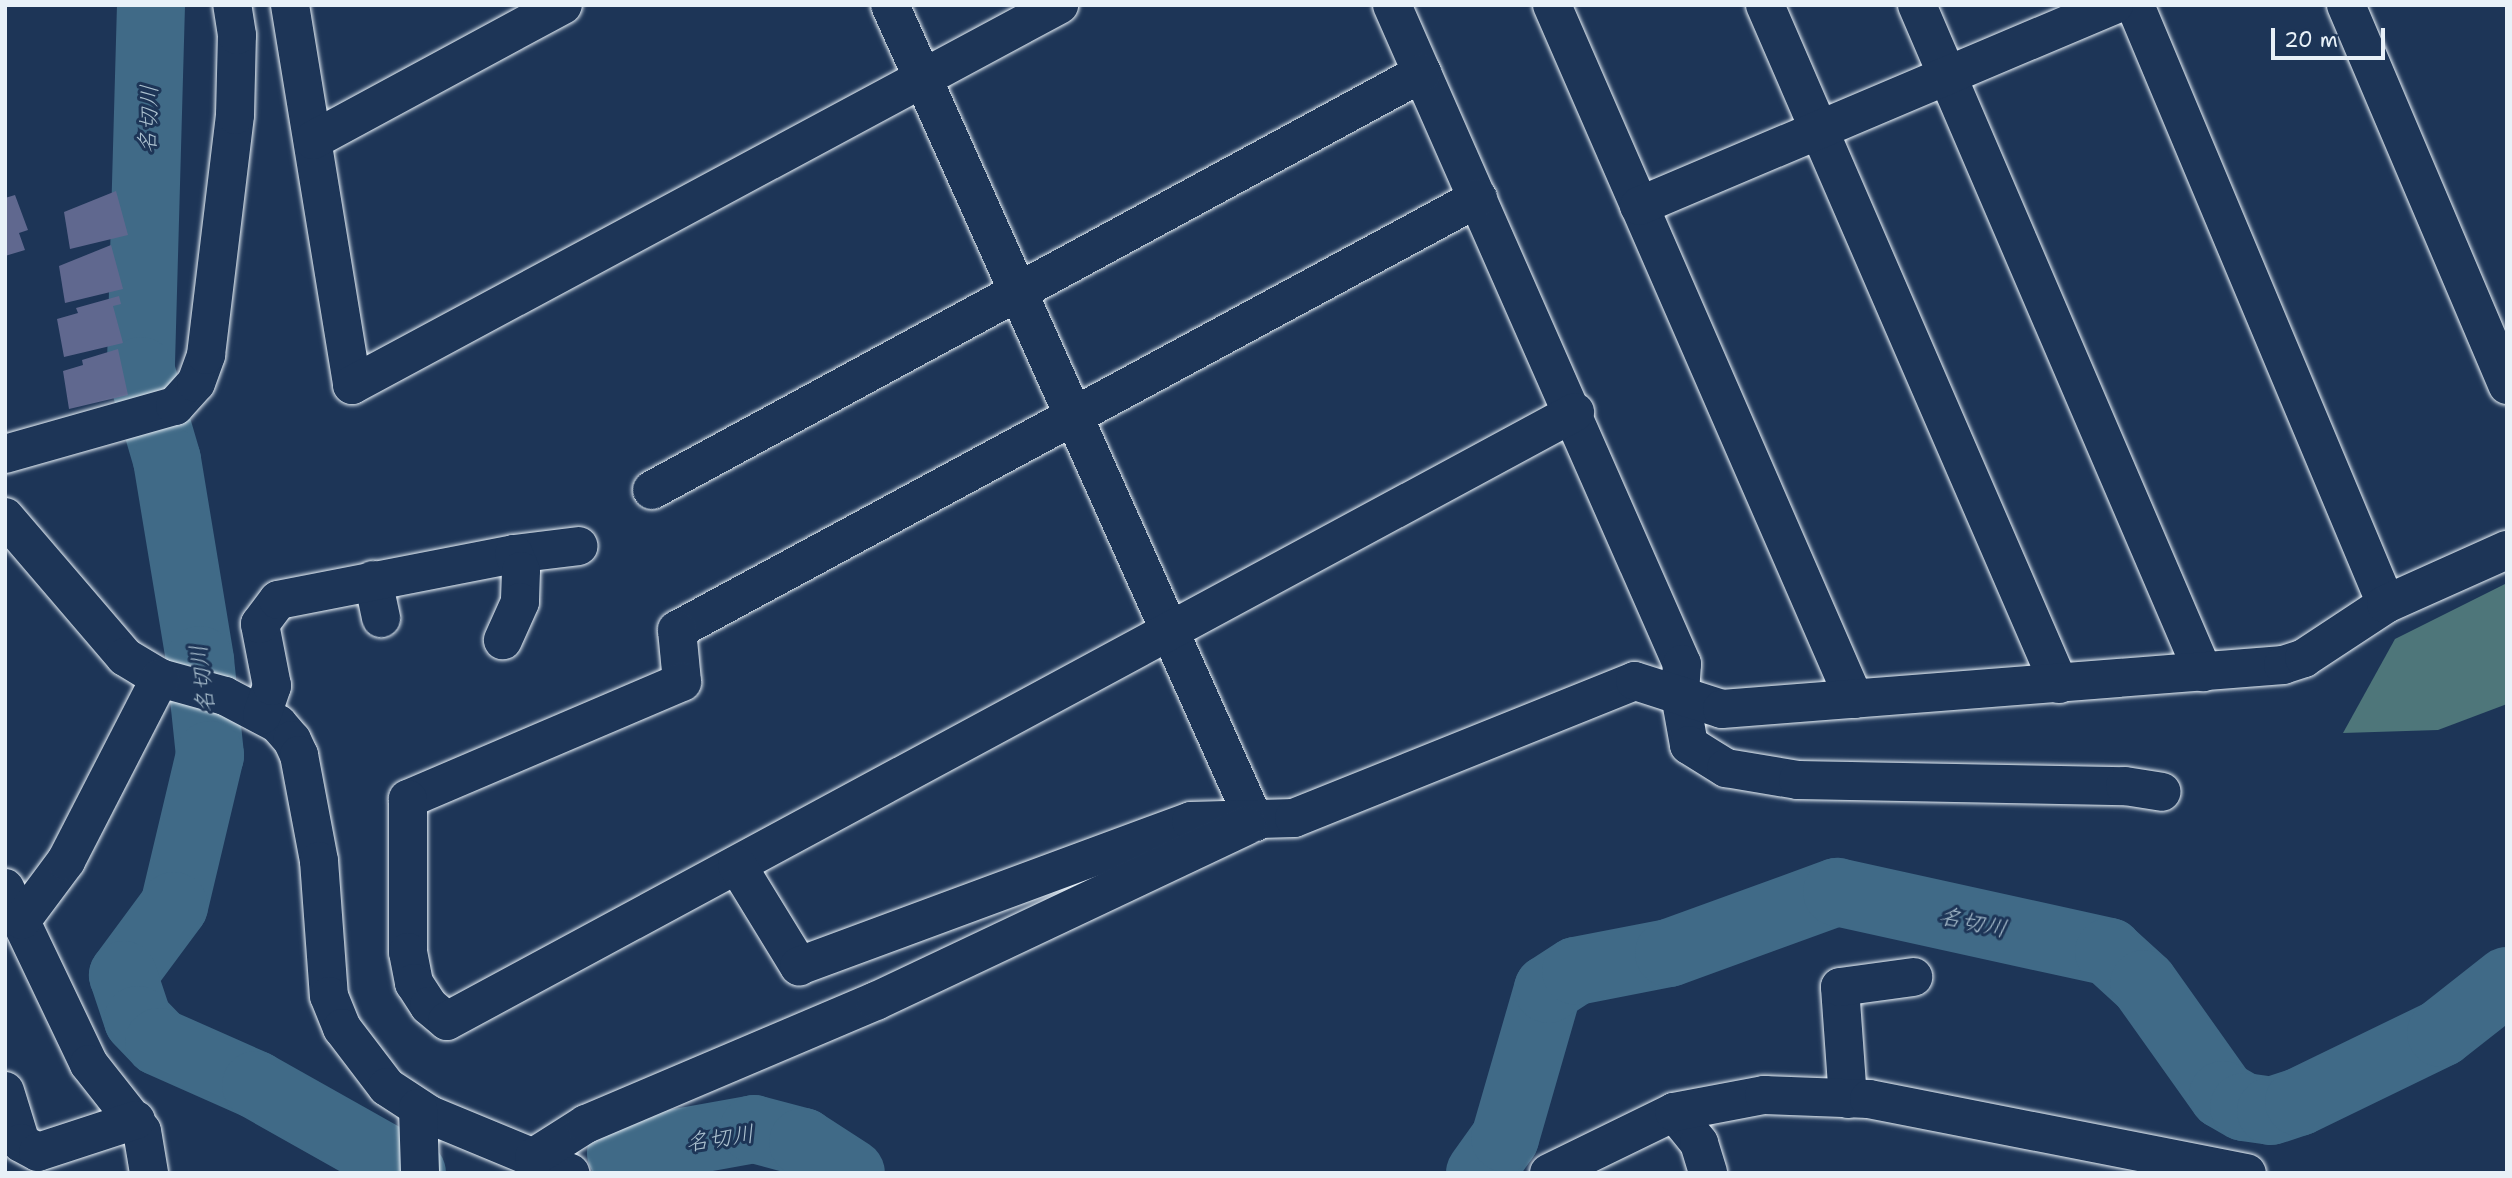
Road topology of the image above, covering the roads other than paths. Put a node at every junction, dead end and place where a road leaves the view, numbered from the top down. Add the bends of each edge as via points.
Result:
1 (232, 5) edge
2 (290, 5) edge
3 (563, 5) edge
4 (890, 5) edge
5 (1059, 5) edge
6 (1392, 5) edge
7 (1552, 5) edge
8 (1765, 5) edge
9 (1917, 5) edge
10 (2114, 5) edge
11 (2135, 5) edge
12 (2346, 5) edge
13 (1422, 73) junction
14 (1947, 76) junction
15 (923, 79) junction
16 (1820, 130) junction
17 (313, 140) junction
18 (1478, 198) junction
19 (1639, 206) junction
20 (1019, 294) junction
21 (2507, 385) edge
22 (1574, 412) junction
23 (1074, 416) junction
24 (5, 454) edge
25 (652, 490) dead end
26 (10, 531) edge
27 (579, 546) dead end
28 (2507, 550) edge
29 (514, 554) junction
30 (373, 580) junction
31 (2386, 604) junction
32 (381, 618) dead end
33 (1170, 632) junction
34 (503, 640) dead end
35 (2203, 672) junction
36 (160, 678) junction
37 (2059, 684) junction
38 (1680, 695) junction
39 (1854, 699) junction
40 (262, 715) junction
41 (2162, 792) dead end
42 (1255, 822) junction
43 (737, 865) junction
44 (14, 904) edge
45 (1913, 977) dead end
46 (5, 1091) edge
47 (1848, 1098) junction
48 (418, 1108) junction
49 (1674, 1112) junction
50 (136, 1119) junction
51 (534, 1157) junction
52 (420, 1166) edge
53 (149, 1173) edge
54 (569, 1173) edge
55 (1549, 1173) edge
56 (1708, 1173) edge
57 (2247, 1173) edge

1 - 24 street via 237,35 235,115 206,355 196,383 175,406
2 - 17 street
3 - 17 street
4 - 15 street
5 - 15 street
6 - 13 street
7 - 19 street
8 - 16 street
9 - 14 street
10 - 14 street
11 - 31 street
12 - 21 street
13 - 18 street
13 - 20 street
14 - 16 street
14 - 35 street
15 - 17 street via 352,385
15 - 20 street
16 - 19 street
16 - 37 street
18 - 22 street
18 - 23 street
19 - 39 street
20 - 23 street
20 - 25 street
22 - 33 street
22 - 38 street via 1682,664
23 - 33 street
23 - 43 street via 677,630 682,682 408,799 408,952 414,983 429,1006 447,1021
26 - 36 street via 125,657
27 - 29 street
28 - 31 street
29 - 30 street
29 - 34 street via 521,571 520,602
30 - 32 street
30 - 40 street via 271,605 260,624 272,686
31 - 35 street via 2304,658
33 - 42 street
33 - 43 street
35 - 37 street
36 - 40 street via 225,696
36 - 44 street via 66,861
37 - 39 street
38 - 39 street via 1721,709
38 - 41 street via 1689,745 1727,768 1749,773 1845,783 2125,786
38 - 42 street via 1635,681 1294,818
40 - 48 street via 278,724 299,755 319,861 329,996 342,1028 387,1087
42 - 43 street via 1191,821 799,966
42 - 51 street via 864,1006 586,1125
44 - 50 street via 89,1064
45 - 47 street via 1840,987
46 - 50 street via 21,1143 38,1152
47 - 49 street via 1764,1095
47 - 57 street
48 - 51 street
48 - 52 street
49 - 55 street
49 - 56 street via 1699,1143
50 - 53 street
51 - 54 street

